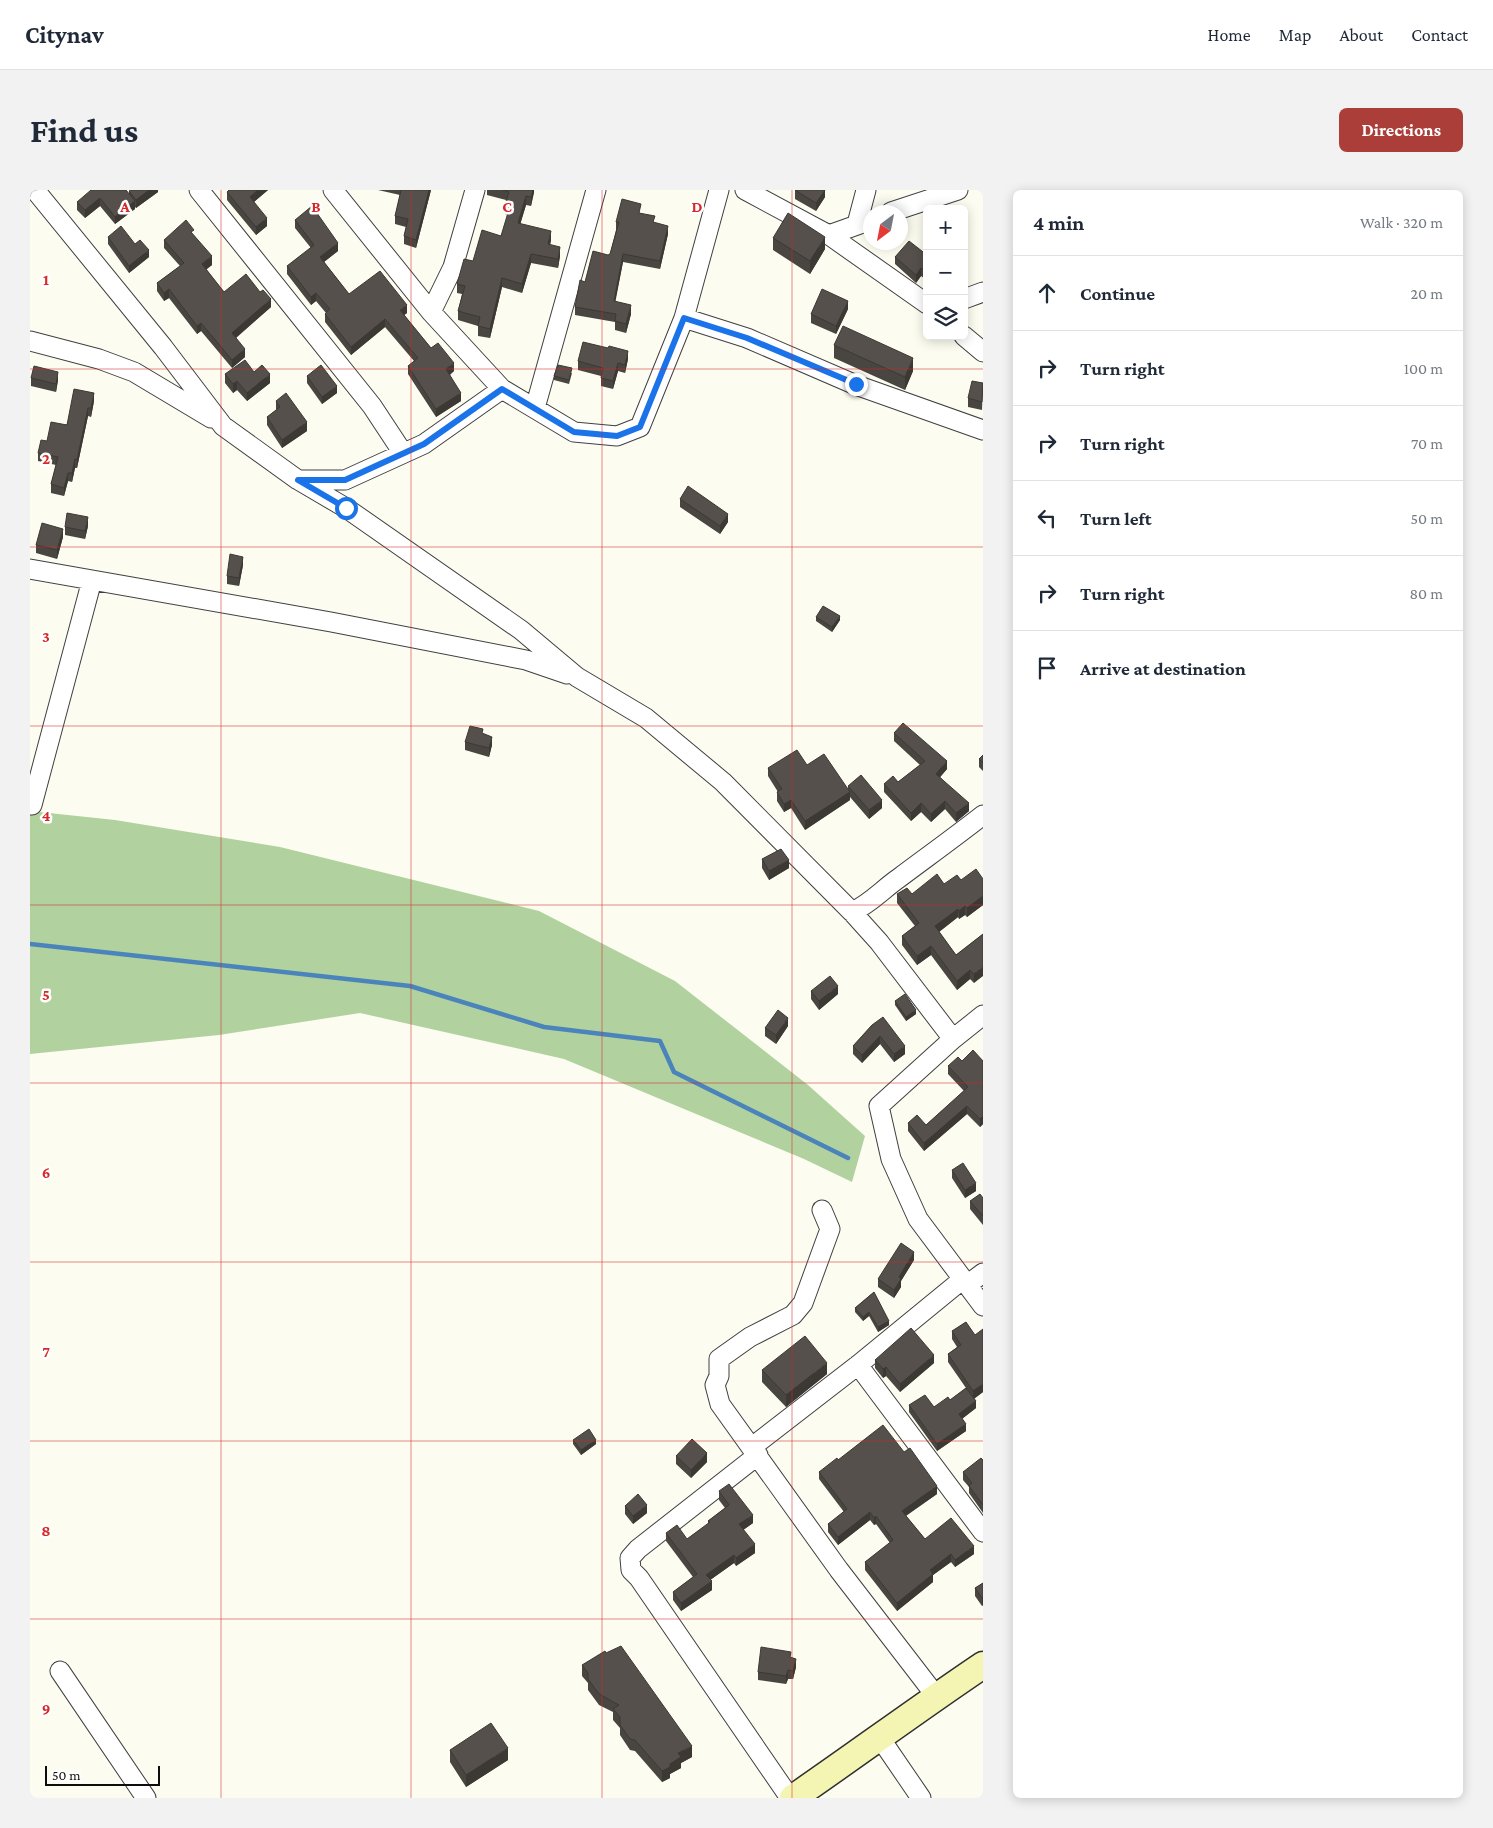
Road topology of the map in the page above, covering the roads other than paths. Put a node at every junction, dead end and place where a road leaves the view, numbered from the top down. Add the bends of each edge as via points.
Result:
1 (35, 190) edge
2 (199, 190) edge
3 (475, 190) edge
4 (596, 190) edge
5 (719, 190) edge
6 (745, 190) edge
7 (866, 190) edge
8 (958, 190) edge
9 (340, 193) edge
10 (865, 205) edge
11 (908, 206) edge
12 (863, 222) edge
13 (829, 235) junction
14 (983, 292) edge
15 (968, 298) edge
16 (923, 301) edge
17 (431, 312) junction
18 (684, 318) junction
19 (968, 339) edge
20 (30, 341) edge
21 (983, 352) edge
22 (502, 389) junction
23 (535, 408) junction
24 (222, 426) junction
25 (983, 430) edge
26 (403, 453) junction
27 (298, 480) junction
28 (30, 569) edge
29 (92, 580) junction
30 (578, 677) junction
31 (30, 805) edge
32 (983, 815) edge
33 (852, 912) junction
34 (983, 1015) edge
35 (953, 1040) junction
36 (822, 1210) dead end
37 (983, 1273) edge
38 (965, 1282) junction
39 (983, 1306) edge
40 (858, 1365) junction
41 (755, 1451) junction
42 (983, 1532) edge
43 (983, 1664) edge
44 (60, 1672) dead end
45 (936, 1696) junction
46 (880, 1738) junction
47 (146, 1798) edge
48 (792, 1798) edge
49 (921, 1798) edge

1 - 24 street via 163,347
2 - 26 street via 372,406
3 - 17 street via 452,266
4 - 23 street
5 - 18 street
6 - 13 street
7 - 10 street
8 - 11 street
9 - 17 street
12 - 13 street
13 - 16 street
14 - 15 street
17 - 22 street
18 - 23 street via 640,427 617,436 574,432
18 - 25 street via 747,338 856,384
19 - 21 street
20 - 24 street via 134,372
22 - 23 street
22 - 26 street via 424,444
24 - 27 street
26 - 27 street via 345,480
27 - 30 street via 346,508 522,630
28 - 29 street
29 - 30 street via 526,660
29 - 31 street
30 - 33 street via 646,718 723,782
32 - 33 street via 863,907
33 - 35 street via 879,942
34 - 35 street
35 - 38 street via 879,1106 891,1159 918,1220
36 - 41 street via 830,1229 803,1303 793,1315 718,1359 720,1369 715,1385 716,1395
37 - 38 street
38 - 39 street
38 - 40 street
40 - 41 street
40 - 42 street
41 - 45 street via 839,1570
41 - 48 street via 638,1549 630,1558 631,1570
43 - 45 street
44 - 47 street
45 - 46 street
46 - 48 street
46 - 49 street

